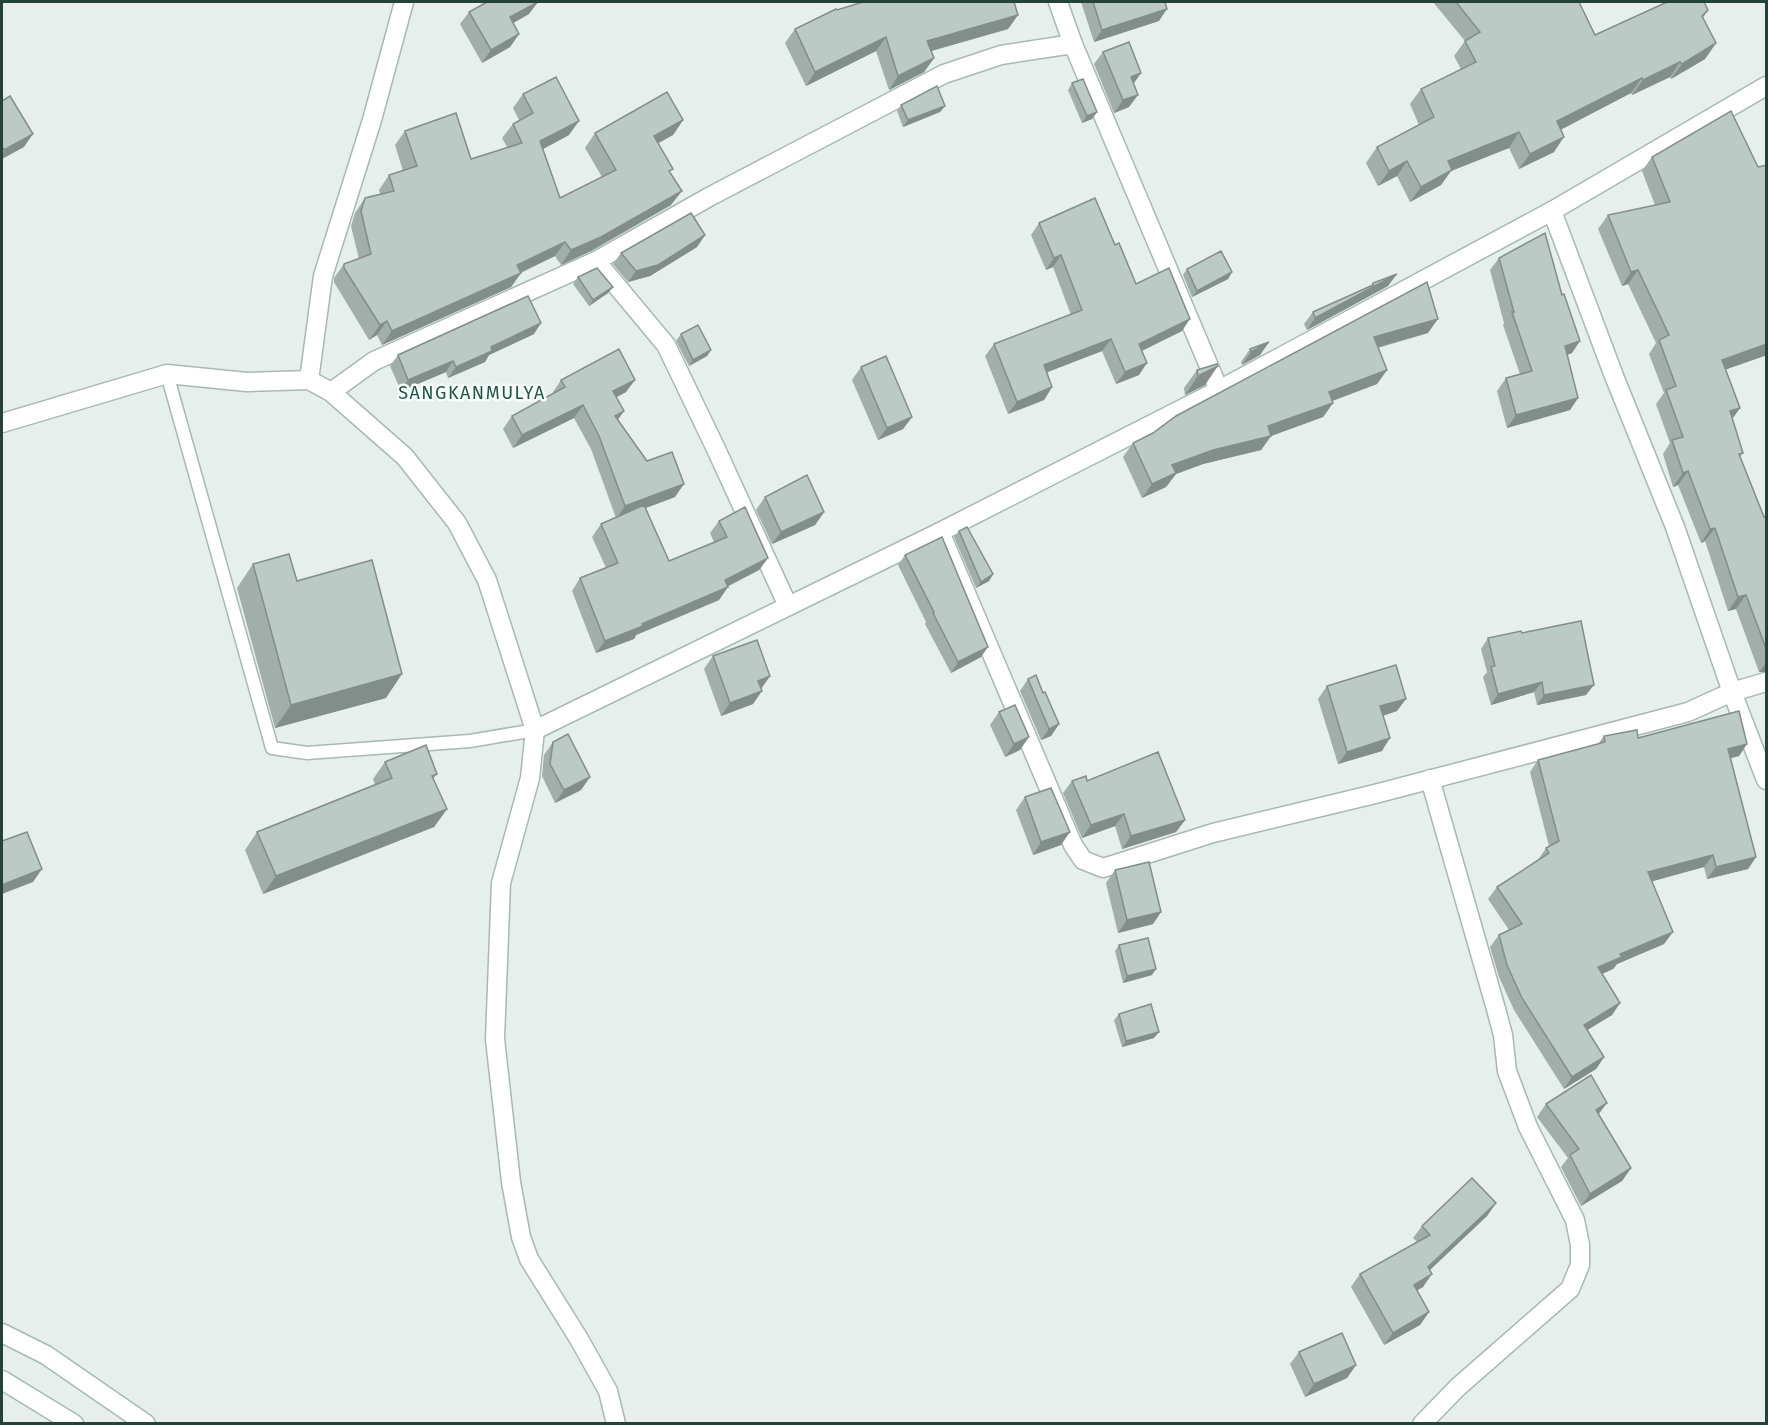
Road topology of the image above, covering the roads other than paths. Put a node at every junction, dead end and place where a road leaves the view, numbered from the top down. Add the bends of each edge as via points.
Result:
1 (404, 2) edge
2 (1058, 2) edge
3 (1073, 44) junction
4 (1767, 86) edge
5 (1552, 211) junction
6 (596, 261) junction
7 (167, 374) junction
8 (309, 380) junction
9 (1219, 390) junction
10 (331, 392) junction
11 (2, 423) edge
12 (940, 532) junction
13 (788, 606) junction
14 (1767, 682) edge
15 (1732, 692) junction
16 (535, 730) junction
17 (1430, 779) junction
18 (1767, 780) edge
19 (2, 1333) edge
20 (2, 1380) edge
21 (74, 1424) edge
22 (146, 1424) edge
23 (616, 1424) edge
24 (1422, 1424) edge

1 - 8 street via 323,276
2 - 3 street
3 - 6 street via 1001,56 944,74
3 - 9 street
4 - 5 street
5 - 9 street
5 - 15 street via 1675,527
6 - 10 street via 375,361
6 - 13 street via 666,345
7 - 8 street via 247,382
7 - 11 street
7 - 16 lane via 272,748 307,753 470,741
8 - 10 street
9 - 12 street
10 - 16 street via 405,457 457,523 488,580
12 - 13 street
12 - 17 street via 1073,845 1083,860 1103,868 1213,833
13 - 16 street
14 - 15 street
15 - 17 street via 1688,712
15 - 18 street
16 - 23 street via 530,778 501,883 495,1039 511,1182 529,1258 608,1391
17 - 24 street via 1503,1035 1507,1071 1528,1127 1575,1220 1580,1265 1570,1289 1458,1387
19 - 22 street via 46,1355
20 - 21 street

